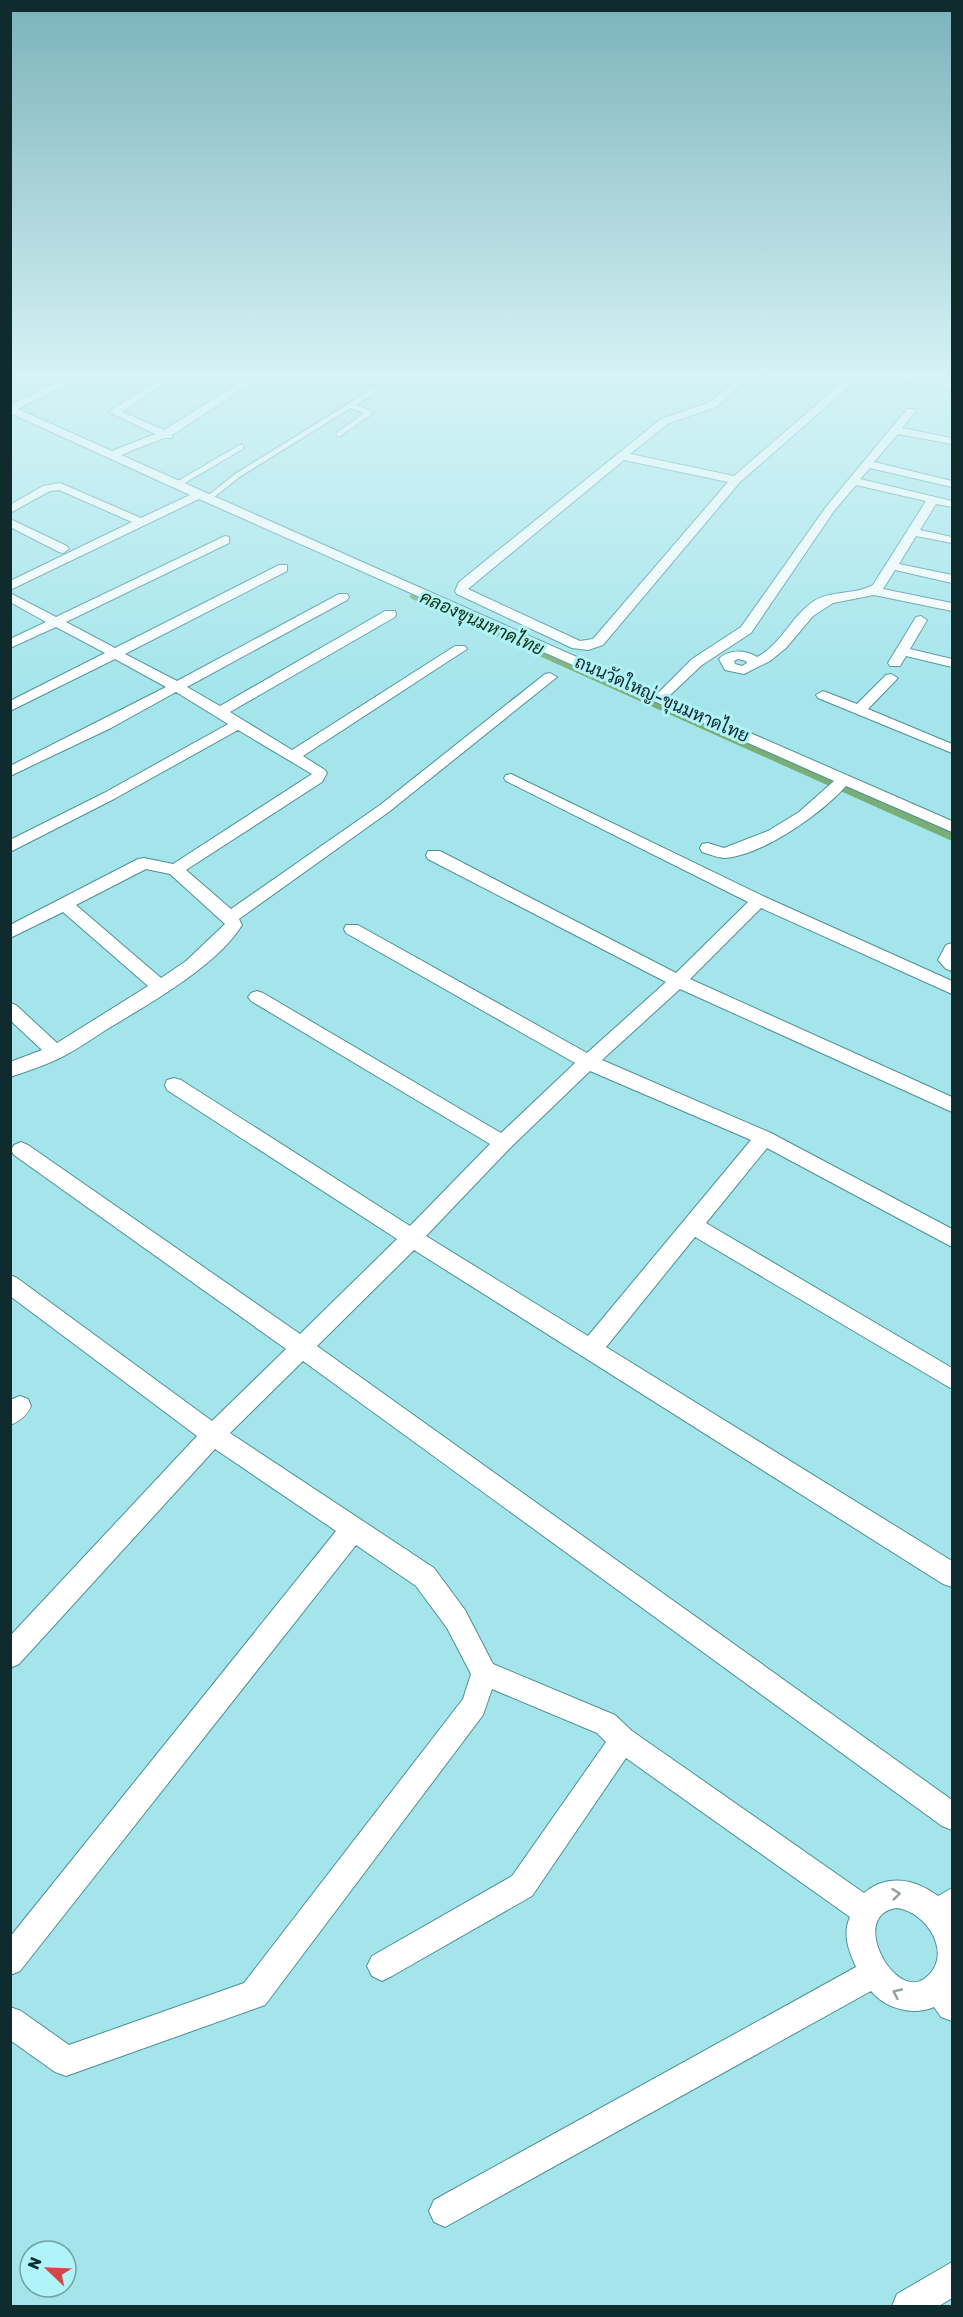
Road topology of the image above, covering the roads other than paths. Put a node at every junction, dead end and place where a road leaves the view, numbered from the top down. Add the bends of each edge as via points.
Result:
1 (170, 481) edge
2 (205, 481) edge
3 (221, 481) edge
4 (591, 481) edge
5 (735, 481) edge
6 (853, 481) joint
7 (193, 492) junction
8 (933, 500) junction
9 (952, 504) edge
10 (10, 510) edge
11 (136, 520) junction
12 (10, 522) edge
13 (913, 532) junction
14 (225, 540) dead end
15 (952, 540) edge
16 (63, 549) junction
17 (892, 566) junction
18 (283, 568) dead end
19 (10, 574) edge
20 (952, 579) edge
21 (10, 586) edge
22 (874, 591) junction
23 (10, 597) edge
24 (344, 597) dead end
25 (952, 607) edge
26 (390, 614) dead end
27 (921, 620) dead end
28 (57, 622) junction
29 (10, 644) edge
30 (460, 649) dead end
31 (116, 654) junction
32 (706, 654) junction
33 (952, 663) edge
34 (550, 677) dead end
35 (891, 678) dead end
36 (177, 687) junction
37 (823, 694) dead end
38 (660, 698) junction
39 (10, 707) edge
40 (859, 710) junction
41 (220, 712) junction
42 (238, 724) junction
43 (952, 732) edge
44 (946, 746) edge
45 (294, 754) junction
46 (10, 772) edge
47 (511, 778) dead end
48 (842, 782) junction
49 (952, 827) edge
50 (10, 847) edge
51 (708, 848) dead end
52 (434, 855) dead end
53 (175, 870) junction
54 (759, 901) junction
55 (64, 904) junction
56 (230, 916) junction
57 (352, 929) dead end
58 (10, 932) edge
59 (952, 948) edge
60 (952, 965) edge
61 (678, 981) junction
62 (160, 987) junction
63 (952, 988) edge
64 (257, 997) dead end
65 (10, 1009) edge
66 (56, 1052) junction
67 (588, 1062) junction
68 (10, 1070) edge
69 (174, 1085) dead end
70 (952, 1105) edge
71 (764, 1138) junction
72 (503, 1143) junction
73 (21, 1150) dead end
74 (693, 1226) junction
75 (412, 1238) junction
76 (952, 1239) edge
77 (10, 1284) edge
78 (302, 1348) junction
79 (591, 1349) junction
80 (952, 1378) edge
81 (213, 1435) junction
82 (353, 1528) junction
83 (952, 1575) edge
84 (10, 1655) edge
85 (484, 1673) junction
86 (623, 1740) junction
87 (952, 1816) edge
88 (946, 1909) edge
89 (865, 1911) junction
90 (952, 1954) edge
91 (952, 1958) edge
92 (10, 1961) edge
93 (382, 1966) dead end
94 (873, 1974) junction
95 (946, 1998) edge
96 (10, 2022) edge
97 (445, 2211) dead end
98 (952, 2279) edge
99 (909, 2307) edge

1 - 7 street, ถนนวัดใหญ่-ขุนมหาดไทย
2 - 7 lane
3 - 7 lane
4 - 5 street via 463,585 461,591 577,645 593,645
6 - 8 street
6 - 32 street via 746,630
7 - 11 street
7 - 38 street, ถนนวัดใหญ่-ขุนมหาดไทย
8 - 9 street
8 - 13 street
10 - 11 street via 48,488 60,486
11 - 16 street
11 - 21 street
12 - 16 street
13 - 15 street
13 - 17 street
14 - 28 street
16 - 19 street
17 - 20 street
17 - 22 street
18 - 31 street
22 - 25 street
22 - 32 street via 825,600 815,606 775,653 748,669 739,670 727,664 726,659
23 - 28 street
24 - 36 street
26 - 41 street
27 - 33 street via 898,657
28 - 29 street
28 - 31 street
30 - 45 street
31 - 36 street
31 - 39 street
32 - 38 street
34 - 56 street via 385,808
35 - 40 street
36 - 41 street
36 - 46 street
37 - 40 street
38 - 48 street, ถนนวัดใหญ่-ขุนมหาดไทย
40 - 44 street
41 - 42 street
42 - 45 street
42 - 50 street
43 - 44 street
45 - 53 street via 315,768 319,777
47 - 54 street
48 - 49 street, ถนนวัดใหญ่-ขุนมหาดไทย
48 - 51 street via 809,813 779,830 734,851 724,853
52 - 61 street
53 - 55 street via 140,863
53 - 56 street
54 - 61 street
54 - 63 street
55 - 58 street
55 - 62 street
56 - 62 street via 234,925 228,933
57 - 67 street
59 - 60 street via 947,960
61 - 67 street
61 - 70 street
62 - 66 street
64 - 72 street
65 - 66 street
66 - 68 street
67 - 71 street
67 - 72 street
69 - 75 street
71 - 74 street
71 - 76 street
72 - 75 street
73 - 78 street
74 - 79 street
74 - 80 street
75 - 78 street
75 - 79 street
77 - 81 street
78 - 81 street
78 - 87 street
79 - 83 street
81 - 82 street
81 - 84 street
82 - 85 street via 425,1577 456,1619
82 - 92 street
85 - 86 street via 606,1724
85 - 96 street via 474,1706 254,1994 66,2061
86 - 89 street
86 - 93 street via 522,1886
89 -> 88 street via 875,1899 908,1893 926,1904
88 - 90 street
89 - 94 street via 860,1932
91 - 95 street
95 -> 94 street via 905,1997 887,1988
94 - 97 street
98 - 99 street

